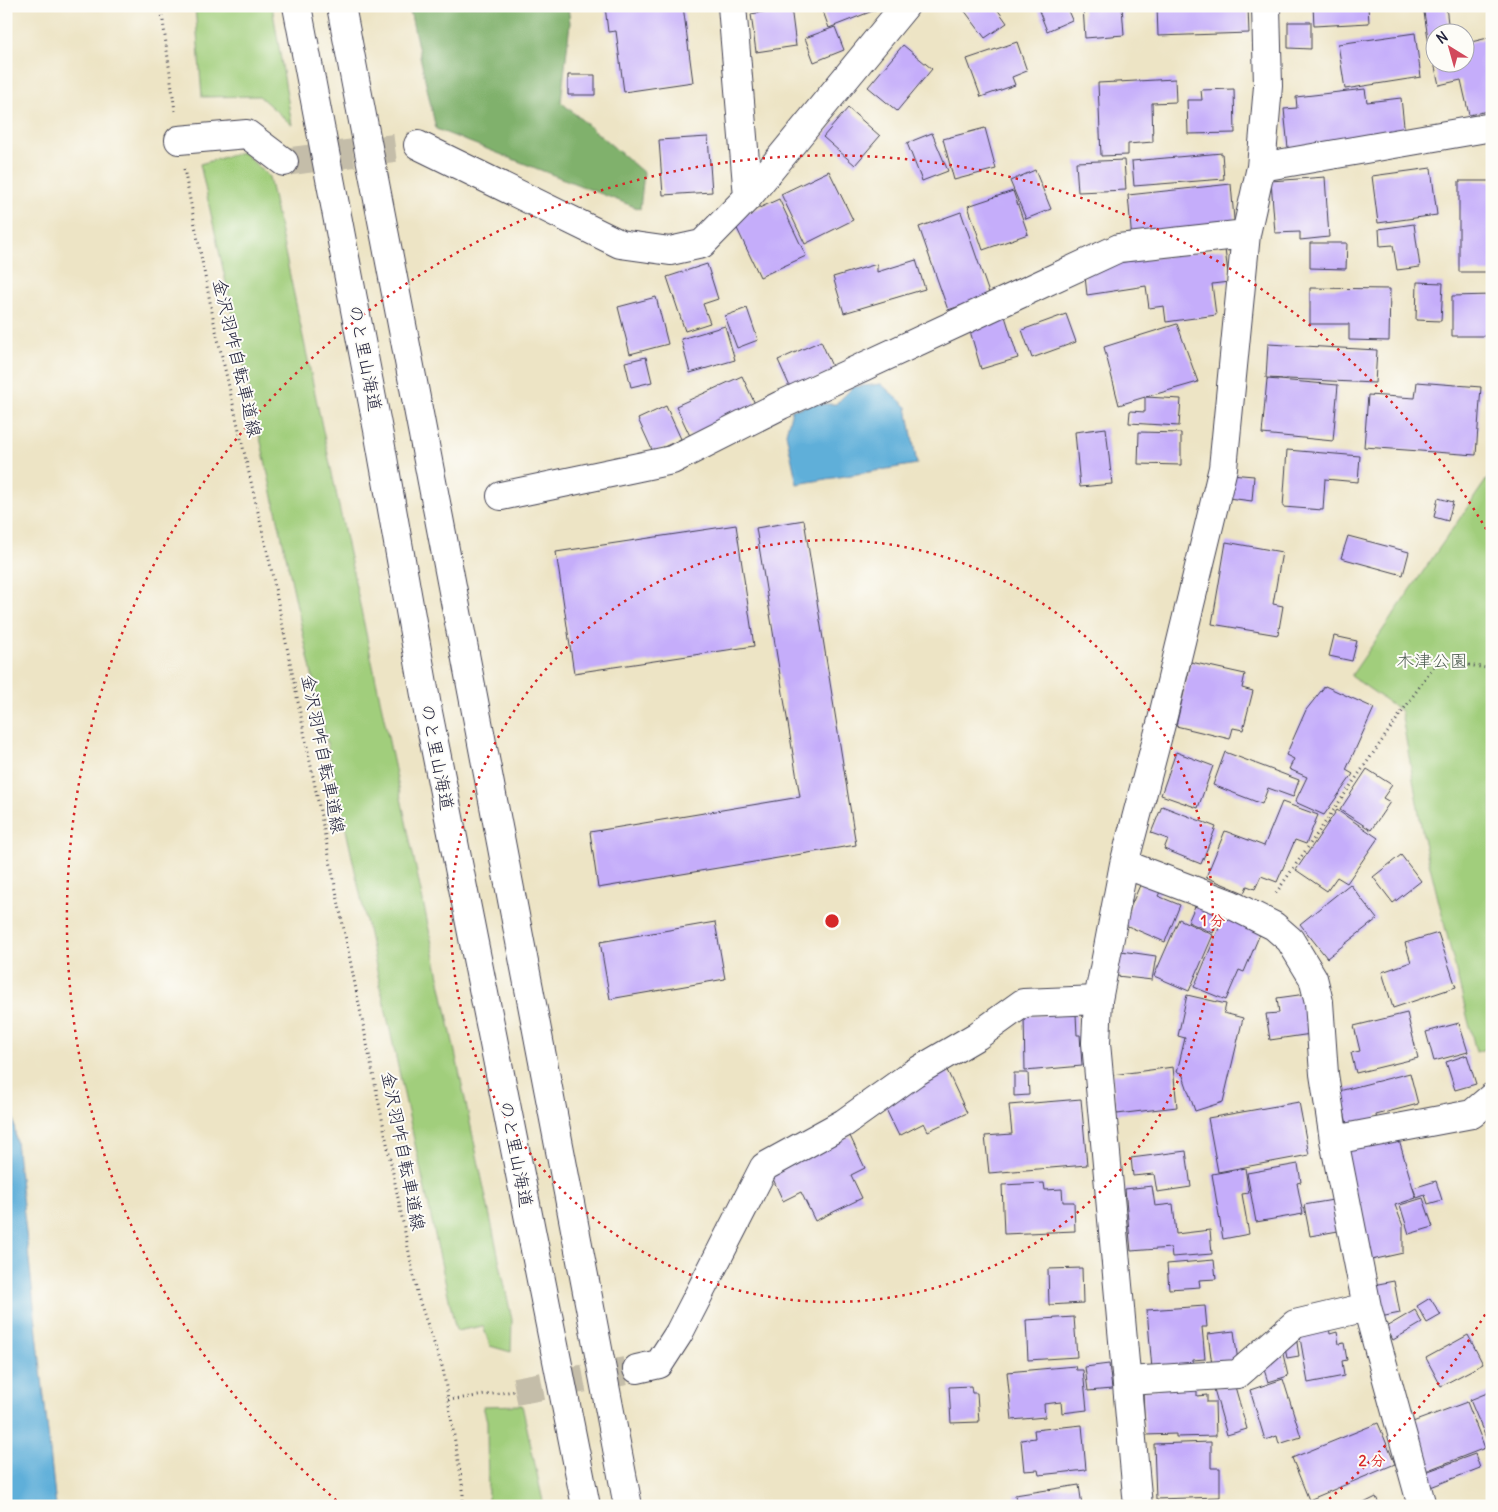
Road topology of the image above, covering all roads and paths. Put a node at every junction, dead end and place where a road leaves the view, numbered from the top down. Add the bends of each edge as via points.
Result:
1 (161, 6) edge
2 (297, 6) edge
3 (341, 6) edge
4 (732, 6) edge
5 (905, 6) edge
6 (1266, 6) edge
7 (1492, 127) edge
8 (179, 140) junction
9 (418, 145) tunnel mouth
10 (284, 162) tunnel mouth
11 (1261, 167) junction
12 (748, 197) junction
13 (1246, 234) junction
14 (501, 496) dead end
15 (1492, 670) edge
16 (1124, 864) junction
17 (1259, 917) junction
18 (1098, 1000) junction
19 (1492, 1096) edge
20 (1334, 1140) junction
21 (1367, 1307) junction
22 (637, 1369) tunnel mouth
23 (1128, 1381) junction
24 (515, 1391) tunnel mouth
25 (448, 1400) junction
26 (463, 1506) edge
27 (586, 1506) edge
28 (628, 1506) edge
29 (1138, 1506) edge
30 (1422, 1506) edge

1 - 8 path, 金沢羽咋自転車道線
2 - 27 main road, のと里山海道 via 428,712
3 - 28 main road
4 - 12 main road
5 - 12 main road
6 - 11 main road via 1268,86
7 - 11 main road
8 - 10 main road via 247,134
8 - 25 path, 金沢羽咋自転車道線 via 214,322 271,568 418,1297 443,1369
9 - 12 main road via 620,244 647,249 670,251 702,244
11 - 13 main road
13 - 14 main road via 1119,248 781,405 672,460
13 - 16 main road via 1223,468
15 - 17 path via 1438,660
16 - 17 main road
16 - 18 main road
17 - 20 main road via 1290,940 1313,978 1319,1002 1324,1074
18 - 22 main road via 1023,1003 978,1036 914,1073 844,1123 764,1167 679,1333 659,1364
18 - 23 main road via 1096,1043
19 - 20 main road via 1472,1114
20 - 21 main road
21 - 23 main road via 1295,1324 1238,1374
21 - 30 main road
23 - 29 main road
24 - 25 path
25 - 26 path, 金沢羽咋自転車道線

